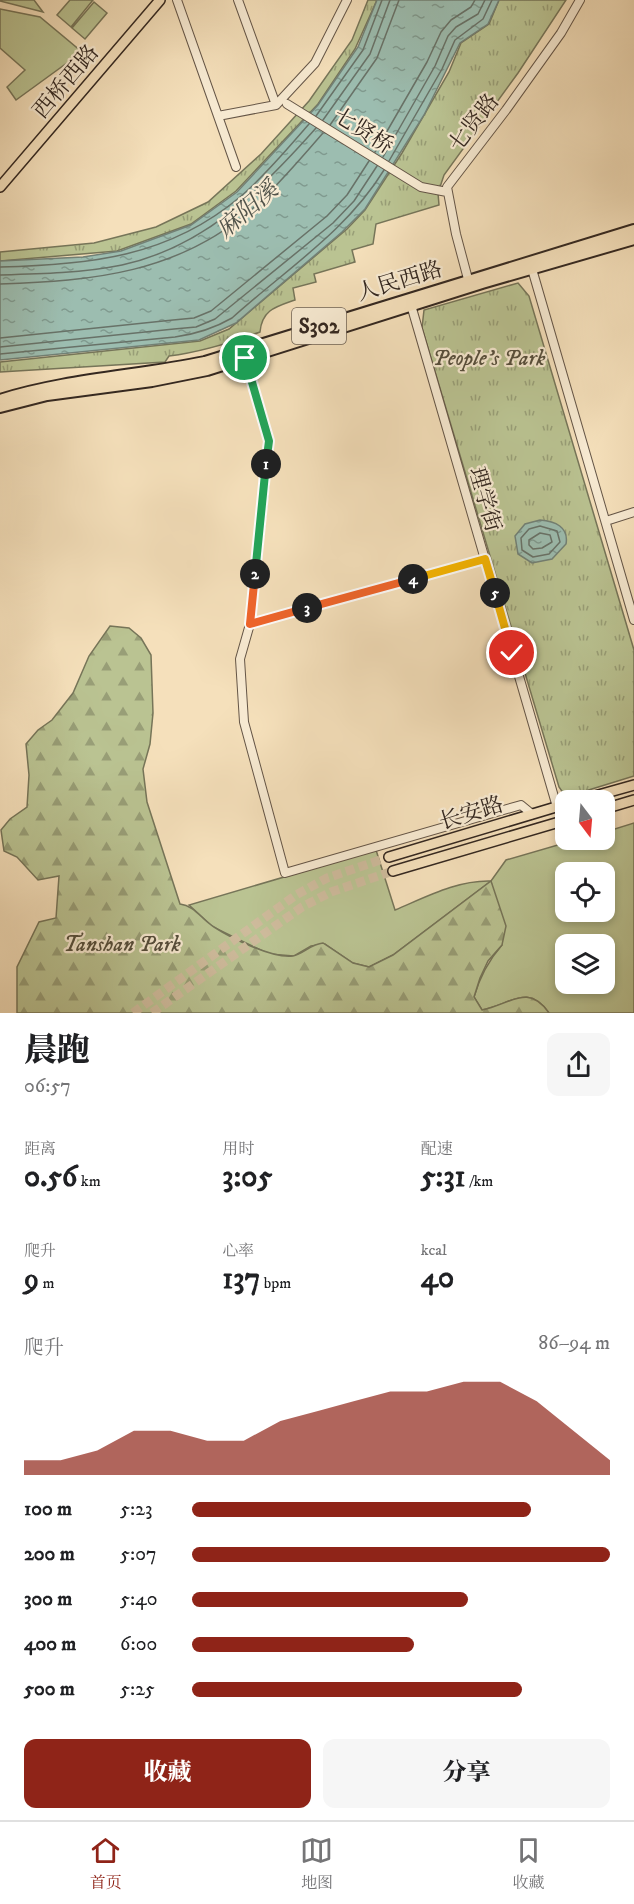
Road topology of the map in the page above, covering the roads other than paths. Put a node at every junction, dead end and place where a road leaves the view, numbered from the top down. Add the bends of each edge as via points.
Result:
1 (160, 0) edge
2 (177, 0) edge
3 (238, 0) edge
4 (347, 0) edge
5 (580, 0) edge
6 (287, 104) dead end
7 (276, 105) junction
8 (218, 116) junction
9 (236, 166) dead end
10 (0, 187) edge
11 (447, 192) junction
12 (634, 230) edge
13 (634, 239) edge
14 (532, 269) junction
15 (468, 279) junction
16 (411, 305) junction
17 (245, 358) junction
18 (0, 400) edge
19 (0, 407) edge
20 (634, 512) edge
21 (606, 521) junction
22 (485, 559) junction
23 (634, 620) edge
24 (250, 624) junction
25 (634, 785) edge
26 (556, 790) edge
27 (615, 790) edge
28 (634, 800) edge
29 (615, 806) edge
30 (555, 808) edge
31 (532, 814) junction
32 (555, 823) edge
33 (389, 858) tunnel mouth
34 (393, 871) tunnel mouth

1 - 10 main road, 西桥西路
2 - 8 street
3 - 7 street
4 - 7 street via 315,63
5 - 11 street, 七贤路 via 506,110 449,183
6 - 11 street, 七贤桥 via 421,187
7 - 8 street
8 - 9 street
11 - 15 street
12 - 15 highway, 人民西路 / S302
13 - 14 highway, 人民西路 / S302
14 - 16 highway, 人民西路 / S302
14 - 21 street
15 - 18 highway, 人民西路 / S302 via 205,362 45,388
16 - 17 highway, 人民西路 / S302
16 - 22 street, 理学街
17 - 19 highway, 人民西路 / S302 via 163,379 47,395
17 - 24 street via 269,441
20 - 21 street
21 - 23 street
22 - 24 street
22 - 26 street, 理学街
24 - 31 street via 240,659 244,722 285,873 521,805
25 - 27 main road
28 - 29 main road
30 - 31 main road, 长安路
31 - 33 main road, 长安路
32 - 34 main road, 长安路

